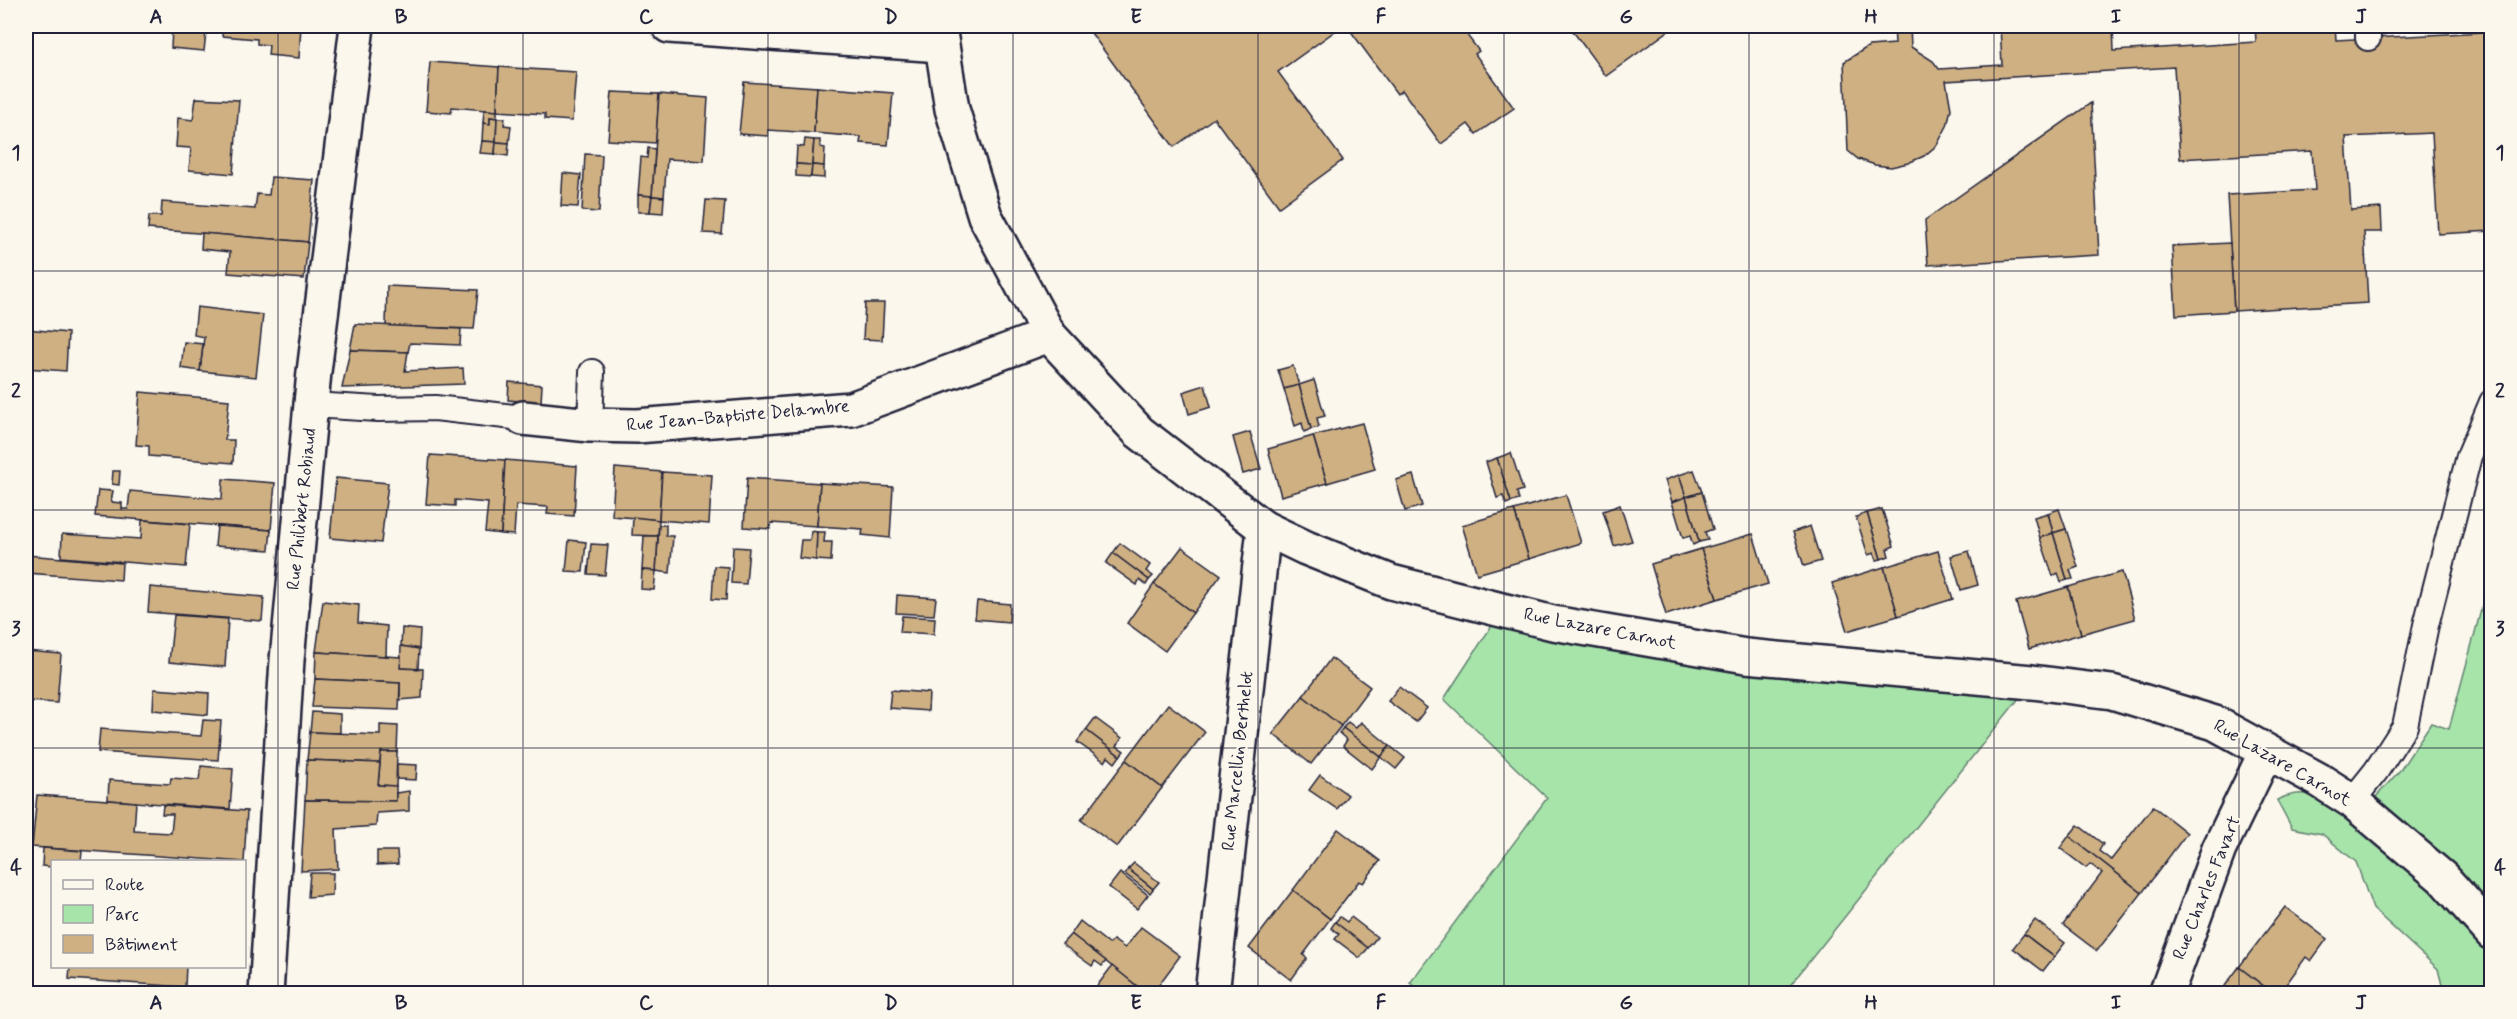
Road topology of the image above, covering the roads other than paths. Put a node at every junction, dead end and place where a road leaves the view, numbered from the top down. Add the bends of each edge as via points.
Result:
1 (357, 26) edge
2 (669, 26) edge
3 (940, 35) edge
4 (1049, 335) junction
5 (592, 372) dead end
6 (2492, 402) edge
7 (312, 405) junction
8 (523, 418) joint
9 (590, 425) junction
10 (1264, 528) junction
11 (2266, 752) junction
12 (2352, 801) junction
13 (2492, 933) edge
14 (266, 993) edge
15 (1212, 993) edge
16 (2166, 993) edge

1 - 7 street, Rue Philibert Robiaud
2 - 3 street
3 - 4 street, Rue Lazare Carnot via 956,125 985,216
4 - 9 street, Rue Jean-Baptiste Delambre via 851,409 637,426
4 - 10 street, Rue Lazare Carnot via 1139,432
5 - 9 lane
6 - 12 lane via 2469,456 2405,726
7 - 8 lane via 435,408
7 - 14 street, Rue Philibert Robiaud via 285,682
8 - 9 street, Rue Jean-Baptiste Delambre
10 - 11 street, Rue Lazare Carnot via 1391,582 1553,623 1746,656 2112,692 2215,723
10 - 15 street, Rue Marcellin Berthelot
11 - 12 street, Rue Lazare Carnot
11 - 16 street, Rue Charles Favart via 2218,849
12 - 13 street, Rue Lazare Carnot via 2443,878

